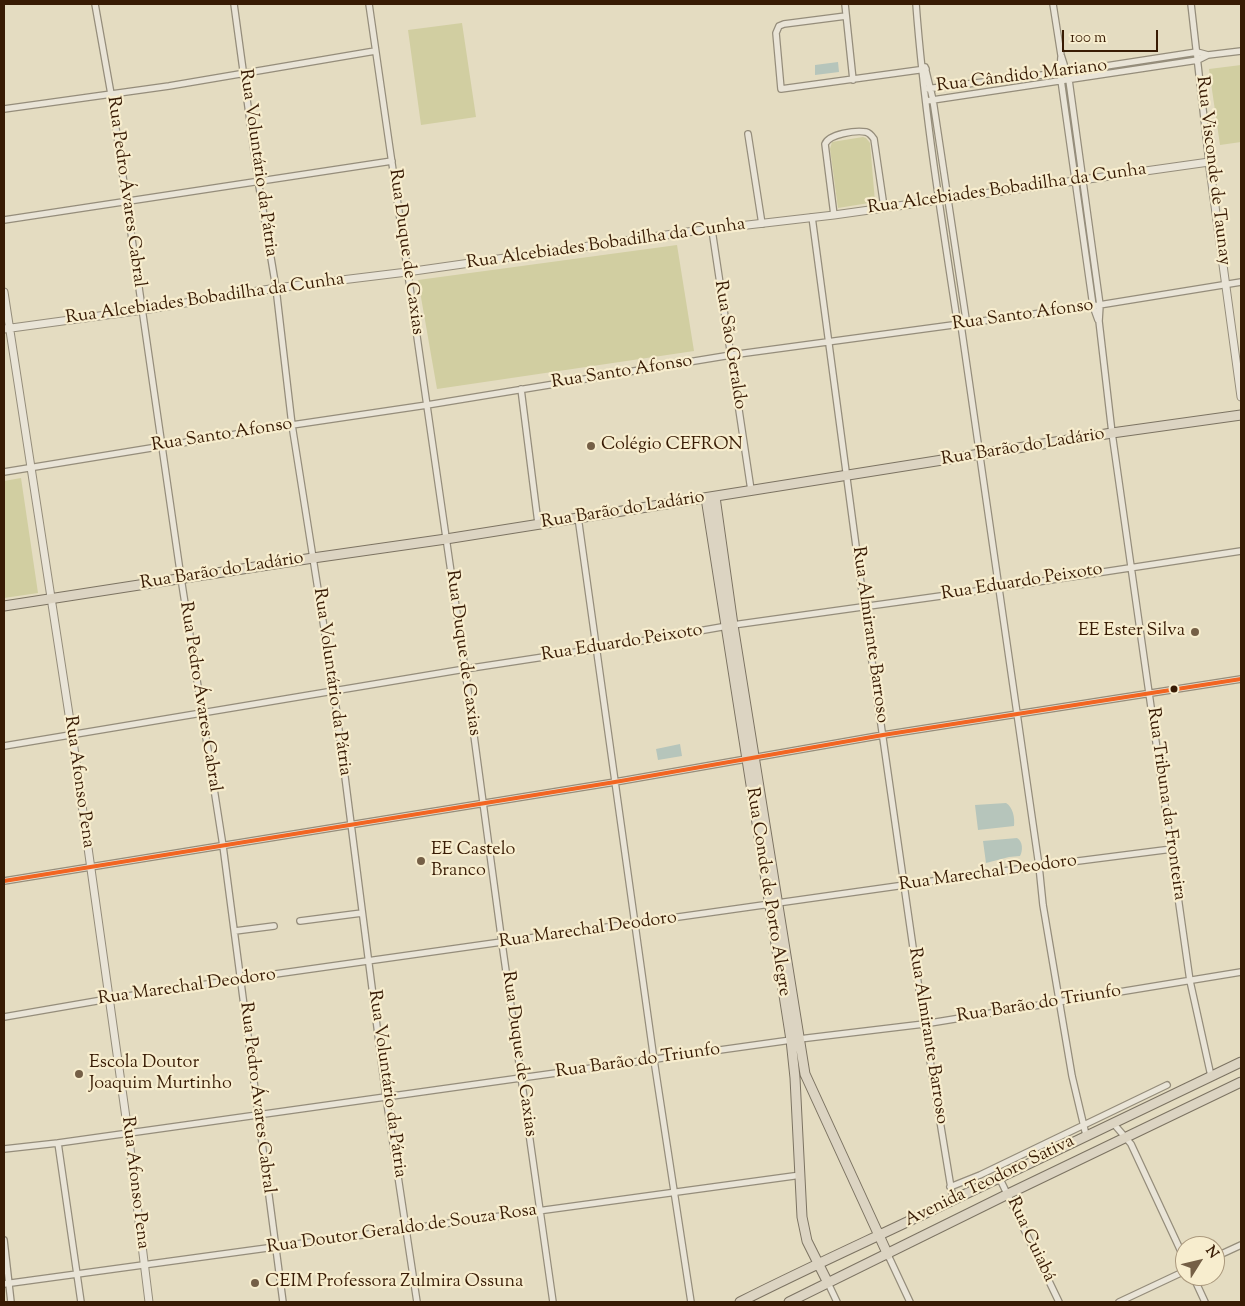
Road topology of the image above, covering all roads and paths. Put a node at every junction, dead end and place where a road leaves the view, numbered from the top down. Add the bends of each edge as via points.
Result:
1 (94, 4) edge
2 (234, 4) edge
3 (369, 4) edge
4 (845, 4) edge
5 (916, 4) edge
6 (1053, 4) edge
7 (1192, 4) edge
8 (846, 16) junction
9 (375, 51) junction
10 (1241, 51) edge
11 (1197, 52) junction
12 (1061, 55) junction
13 (1208, 55) junction
14 (1198, 60) junction
15 (924, 70) junction
16 (244, 72) junction
17 (1067, 72) junction
18 (1060, 73) junction
19 (853, 80) junction
20 (1069, 80) junction
21 (1061, 81) junction
22 (928, 89) junction
23 (111, 94) junction
24 (930, 100) junction
25 (4, 109) edge
26 (748, 134) dead end
27 (392, 161) junction
28 (1209, 162) junction
29 (258, 180) junction
30 (1078, 181) junction
31 (948, 198) junction
32 (939, 200) junction
33 (126, 202) junction
34 (884, 207) junction
35 (834, 215) junction
36 (812, 217) junction
37 (4, 220) edge
38 (762, 224) junction
39 (712, 230) junction
40 (407, 272) junction
41 (1241, 282) edge
42 (1226, 284) junction
43 (276, 288) junction
44 (4, 292) edge
45 (1100, 305) junction
46 (1093, 306) junction
47 (143, 310) junction
48 (1099, 322) junction
49 (961, 325) junction
50 (6, 328) edge
51 (828, 343) junction
52 (731, 355) junction
53 (521, 389) junction
54 (1241, 397) edge
55 (427, 406) junction
56 (1241, 415) edge
57 (292, 425) junction
58 (1112, 433) junction
59 (162, 446) junction
60 (979, 455) junction
61 (30, 467) junction
62 (4, 472) edge
63 (846, 475) junction
64 (751, 490) junction
65 (710, 497) junction
66 (578, 517) junction
67 (538, 523) junction
68 (446, 539) junction
69 (1241, 551) edge
70 (313, 558) junction
71 (1132, 567) junction
72 (181, 578) junction
73 (998, 588) junction
74 (50, 598) junction
75 (4, 606) edge
76 (864, 606) junction
77 (729, 626) junction
78 (596, 649) junction
79 (465, 668) junction
80 (1241, 679) edge
81 (334, 691) junction
82 (1150, 693) junction
83 (202, 713) junction
84 (1017, 714) junction
85 (72, 734) junction
86 (883, 735) junction
87 (4, 746) edge
88 (750, 758) junction
89 (616, 782) junction
90 (482, 803) junction
91 (350, 824) junction
92 (223, 846) junction
93 (1172, 849) junction
94 (1039, 866) junction
95 (91, 867) junction
96 (4, 881) edge
97 (904, 885) junction
98 (773, 905) junction
99 (362, 914) junction
100 (300, 921) dead end
101 (635, 924) junction
102 (274, 926) dead end
103 (235, 931) junction
104 (502, 943) junction
105 (369, 962) junction
106 (1241, 972) edge
107 (240, 979) junction
108 (1190, 981) junction
109 (108, 999) junction
110 (1060, 1001) junction
111 (4, 1017) edge
112 (924, 1024) junction
113 (795, 1040) junction
114 (654, 1060) junction
115 (1241, 1062) edge
116 (1211, 1076) junction
117 (521, 1078) junction
118 (1241, 1082) edge
119 (1167, 1085) dead end
120 (386, 1097) junction
121 (257, 1115) junction
122 (1112, 1123) junction
123 (1083, 1126) junction
124 (128, 1132) junction
125 (1086, 1135) junction
126 (1126, 1138) junction
127 (58, 1143) junction
128 (4, 1149) edge
129 (801, 1175) junction
130 (999, 1177) junction
131 (950, 1187) junction
132 (675, 1193) junction
133 (1008, 1194) junction
134 (953, 1200) junction
135 (540, 1211) junction
136 (407, 1229) junction
137 (878, 1236) junction
138 (1175, 1239) edge
139 (4, 1240) edge
140 (1241, 1245) edge
141 (275, 1247) junction
142 (1225, 1252) edge
143 (888, 1255) junction
144 (817, 1263) junction
145 (145, 1265) junction
146 (76, 1274) junction
147 (1175, 1276) edge
148 (6, 1283) edge
149 (828, 1283) junction
150 (1198, 1286) edge
151 (11, 1302) edge
152 (80, 1302) edge
153 (149, 1302) edge
154 (283, 1302) edge
155 (417, 1302) edge
156 (553, 1302) edge
157 (691, 1302) edge
158 (740, 1302) edge
159 (789, 1302) edge
160 (837, 1302) edge
161 (910, 1302) edge
162 (1059, 1302) edge
163 (1119, 1302) edge
164 (1205, 1302) edge

1 - 23 street, Rua Pedro Ávares Cabral
2 - 16 street, Rua Voluntário da Pátria
3 - 9 street, Rua Duque de Caxias
4 - 8 street
5 - 15 street via 920,60
6 - 12 street, Rua Tribuna da Fronteira
7 - 11 street, Rua Visconde de Taunay
8 - 19 street
8 - 19 street via 780,26 776,32 781,89
9 - 16 street
9 - 27 street, Rua Duque de Caxias
10 - 13 street, Rua Cândido Mariano
11 - 13 street, Rua Cândido Mariano
11 - 14 street, Rua Visconde de Taunay
11 - 17 street, Rua Cândido Mariano
12 - 17 street, Rua Tribuna da Fronteira
12 - 18 street, Rua Tribuna da Fronteira
13 - 14 street, Rua Cândido Mariano
14 - 20 street, Rua Cândido Mariano
14 - 28 street, Rua Visconde de Taunay
15 - 19 street
15 - 22 street
16 - 23 street
16 - 29 street, Rua Voluntário da Pátria
17 - 18 street, Rua Cândido Mariano
17 - 20 street, Rua Tribuna da Fronteira
18 - 21 street, Rua Tribuna da Fronteira
18 - 22 street, Rua Cândido Mariano
20 - 21 street, Rua Cândido Mariano
20 - 30 street, Rua Tribuna da Fronteira
21 - 24 street, Rua Cândido Mariano
21 - 30 street, Rua Tribuna da Fronteira
22 - 24 street
23 - 25 street
23 - 33 street, Rua Pedro Ávares Cabral
24 - 31 street
24 - 32 street
26 - 38 street
27 - 29 street
27 - 40 street, Rua Duque de Caxias
28 - 30 street, Rua Alcebiades Bobadilha da Cunha
28 - 42 street, Rua Visconde de Taunay
29 - 33 street
29 - 43 street, Rua Voluntário da Pátria
30 - 31 street, Rua Alcebiades Bobadilha da Cunha
30 - 45 street, Rua Tribuna da Fronteira
30 - 46 street, Rua Tribuna da Fronteira
31 - 32 street, Rua Alcebiades Bobadilha da Cunha
31 - 49 street via 966,319
32 - 34 street, Rua Alcebiades Bobadilha da Cunha
32 - 49 street via 957,320
33 - 37 street
33 - 47 street, Rua Pedro Ávares Cabral
34 - 35 street, Rua Alcebiades Bobadilha da Cunha
34 - 35 street via 874,139 864,131 833,136 825,144
35 - 36 street, Rua Alcebiades Bobadilha da Cunha
36 - 38 street, Rua Alcebiades Bobadilha da Cunha
36 - 51 street, Rua Almirante Barroso
38 - 39 street, Rua Alcebiades Bobadilha da Cunha
39 - 40 street, Rua Alcebiades Bobadilha da Cunha
39 - 52 street, Rua São Geraldo
40 - 43 street, Rua Alcebiades Bobadilha da Cunha
40 - 55 street, Rua Duque de Caxias
41 - 42 street, Rua Santo Afonso
42 - 45 street, Rua Santo Afonso
42 - 54 street, Rua Visconde de Taunay
43 - 47 street, Rua Alcebiades Bobadilha da Cunha
43 - 57 street, Rua Voluntário da Pátria
44 - 50 street, Rua Afonso Pena
45 - 46 street, Rua Santo Afonso
45 - 48 street, Rua Tribuna da Fronteira
46 - 48 street, Rua Tribuna da Fronteira
46 - 49 street, Rua Santo Afonso
47 - 50 street, Rua Alcebiades Bobadilha da Cunha
47 - 59 street, Rua Pedro Ávares Cabral
48 - 58 street, Rua Tribuna da Fronteira
49 - 51 street, Rua Santo Afonso
49 - 60 street
50 - 61 street, Rua Afonso Pena
51 - 52 street, Rua Santo Afonso
51 - 63 street, Rua Almirante Barroso
52 - 53 street, Rua Santo Afonso
52 - 64 street, Rua São Geraldo
53 - 55 street, Rua Santo Afonso
53 - 67 street
55 - 57 street, Rua Santo Afonso
55 - 68 street, Rua Duque de Caxias
56 - 58 main road, Rua Barão do Ladário
57 - 59 street, Rua Santo Afonso
57 - 70 street, Rua Voluntário da Pátria
58 - 60 main road, Rua Barão do Ladário
58 - 71 street, Rua Tribuna da Fronteira
59 - 61 street, Rua Santo Afonso
59 - 72 street, Rua Pedro Ávares Cabral
60 - 63 main road, Rua Barão do Ladário
60 - 73 street
61 - 62 street, Rua Santo Afonso
61 - 74 street, Rua Afonso Pena
63 - 64 main road, Rua Barão do Ladário
63 - 76 street, Rua Almirante Barroso
64 - 65 main road, Rua Barão do Ladário
65 - 66 main road, Rua Barão do Ladário
65 - 77 main road, Rua Conde de Porto Alegre
66 - 67 main road, Rua Barão do Ladário
66 - 78 street
67 - 68 main road, Rua Barão do Ladário
68 - 70 main road, Rua Barão do Ladário
68 - 79 street, Rua Duque de Caxias
69 - 71 street, Rua Eduardo Peixoto
70 - 72 main road, Rua Barão do Ladário
70 - 81 street, Rua Voluntário da Pátria
71 - 73 street, Rua Eduardo Peixoto
71 - 82 street, Rua Tribuna da Fronteira
72 - 74 main road, Rua Barão do Ladário
72 - 83 street, Rua Pedro Ávares Cabral
73 - 76 street, Rua Eduardo Peixoto
73 - 84 street
74 - 75 main road, Rua Barão do Ladário
74 - 85 street, Rua Afonso Pena
76 - 77 street, Rua Eduardo Peixoto
76 - 86 street, Rua Almirante Barroso
77 - 78 street, Rua Eduardo Peixoto
77 - 88 main road, Rua Conde de Porto Alegre
78 - 79 street, Rua Eduardo Peixoto
78 - 89 street
79 - 81 street, Rua Eduardo Peixoto
79 - 90 street, Rua Duque de Caxias
80 - 82 street
81 - 83 street, Rua Eduardo Peixoto
81 - 91 street, Rua Voluntário da Pátria
82 - 84 street
82 - 93 street, Rua Tribuna da Fronteira
83 - 85 street, Rua Eduardo Peixoto
83 - 92 street, Rua Pedro Ávares Cabral
84 - 86 street
84 - 94 street
85 - 87 street, Rua Eduardo Peixoto
85 - 95 street, Rua Afonso Pena
86 - 88 street
86 - 97 street, Rua Almirante Barroso
88 - 89 street
88 - 98 main road, Rua Conde de Porto Alegre
89 - 90 street
89 - 101 street
90 - 91 street
90 - 104 street, Rua Duque de Caxias
91 - 92 street
91 - 99 street, Rua Voluntário da Pátria
92 - 95 street
92 - 103 street, Rua Pedro Ávares Cabral
93 - 94 street, Rua Marechal Deodoro
93 - 108 street, Rua Tribuna da Fronteira
94 - 97 street, Rua Marechal Deodoro
94 - 110 street
95 - 96 street
95 - 109 street, Rua Afonso Pena
97 - 98 street, Rua Marechal Deodoro
97 - 112 street, Rua Almirante Barroso
98 - 101 street, Rua Marechal Deodoro
98 - 113 main road, Rua Conde de Porto Alegre
99 - 100 street
99 - 105 street, Rua Voluntário da Pátria
101 - 104 street, Rua Marechal Deodoro
101 - 114 street
102 - 103 street
103 - 107 street, Rua Pedro Ávares Cabral
104 - 105 street, Rua Marechal Deodoro
104 - 117 street, Rua Duque de Caxias
105 - 107 street, Rua Marechal Deodoro
105 - 120 street, Rua Voluntário da Pátria
106 - 108 street, Rua Barão do Triunfo
107 - 109 street, Rua Marechal Deodoro
107 - 121 street, Rua Pedro Ávares Cabral
108 - 110 street, Rua Barão do Triunfo
108 - 116 street, Rua Tribuna da Fronteira
109 - 111 street, Rua Marechal Deodoro
109 - 124 street, Rua Afonso Pena
110 - 112 street, Rua Barão do Triunfo
110 - 123 street
112 - 113 street, Rua Barão do Triunfo
112 - 131 street, Rua Almirante Barroso
113 - 114 street, Rua Barão do Triunfo
113 - 129 main road, Rua Conde de Porto Alegre
113 - 137 main road, Rua Conde de Porto Alegre via 809,1084
114 - 117 street, Rua Barão do Triunfo
114 - 132 street
115 - 116 main road, Avenida Teodoro Sativa
116 - 122 main road, Avenida Teodoro Sativa
117 - 120 street, Rua Barão do Triunfo
117 - 135 street, Rua Duque de Caxias
118 - 126 main road, Avenida Teodoro Sativa
119 - 123 street
120 - 121 street, Rua Barão do Triunfo
120 - 136 street, Rua Voluntário da Pátria
121 - 124 street, Rua Barão do Triunfo
121 - 141 street, Rua Pedro Ávares Cabral
122 - 125 main road, Avenida Teodoro Sativa
122 - 126 street
123 - 125 street
123 - 131 street
124 - 127 street, Rua Barão do Triunfo
124 - 145 street, Rua Afonso Pena
125 - 130 main road, Avenida Teodoro Sativa
126 - 133 main road, Avenida Teodoro Sativa
126 - 138 street
127 - 128 street, Rua Barão do Triunfo
127 - 146 street
129 - 132 street, Rua Doutor Geraldo de Souza Rosa
129 - 144 main road, Rua Conde de Porto Alegre via 802,1217 807,1241
130 - 133 street, Rua Cuiabá
130 - 134 main road, Avenida Teodoro Sativa
131 - 134 street, Rua Almirante Barroso
132 - 135 street, Rua Doutor Geraldo de Souza Rosa
132 - 157 street
133 - 143 main road, Avenida Teodoro Sativa
133 - 162 street, Rua Cuiabá
134 - 137 main road, Avenida Teodoro Sativa
135 - 136 street, Rua Doutor Geraldo de Souza Rosa
135 - 156 street, Rua Duque de Caxias
136 - 141 street, Rua Doutor Geraldo de Souza Rosa
136 - 155 street, Rua Voluntário da Pátria
137 - 143 main road, Rua Conde de Porto Alegre
137 - 144 main road, Avenida Teodoro Sativa
139 - 148 street
140 - 142 street
141 - 145 street, Rua Doutor Geraldo de Souza Rosa
141 - 154 street, Rua Pedro Ávares Cabral
143 - 149 main road, Avenida Teodoro Sativa
143 - 161 street
144 - 149 main road, Rua Conde de Porto Alegre
144 - 158 main road, Avenida Teodoro Sativa
145 - 146 street, Rua Doutor Geraldo de Souza Rosa
145 - 153 street, Rua Afonso Pena
146 - 148 street, Rua Doutor Geraldo de Souza Rosa
146 - 152 street
147 - 163 street
148 - 151 street
149 - 159 main road, Avenida Teodoro Sativa
149 - 160 street
150 - 164 street

